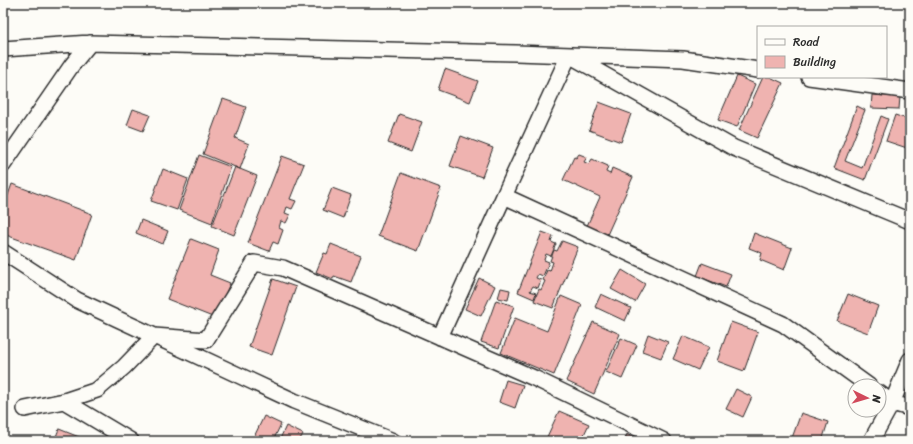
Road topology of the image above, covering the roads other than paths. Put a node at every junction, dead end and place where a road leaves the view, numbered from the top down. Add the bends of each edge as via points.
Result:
1 (90, 43) junction
2 (3, 49) edge
3 (569, 55) junction
4 (757, 70) edge
5 (816, 78) edge
6 (910, 91) edge
7 (3, 164) edge
8 (504, 196) junction
9 (910, 221) edge
10 (3, 252) edge
11 (154, 336) junction
12 (440, 336) junction
13 (910, 360) edge
14 (858, 378) edge
15 (887, 399) edge
16 (64, 401) junction
17 (892, 403) junction
18 (25, 408) dead end
19 (910, 408) edge
20 (131, 441) edge
21 (393, 441) edge
22 (664, 441) edge
23 (871, 441) edge

1 - 2 street
1 - 3 street
1 - 7 street
3 - 4 street via 683,59
3 - 8 street
3 - 9 street via 734,148
5 - 6 street
8 - 12 street
8 - 14 street via 783,324
10 - 11 street via 77,300
11 - 12 street via 206,340 254,263 283,268
11 - 16 street via 97,390
11 - 21 street via 294,401
12 - 22 street
13 - 17 street
15 - 17 street
16 - 18 street
16 - 20 street
17 - 19 street
17 - 23 street

